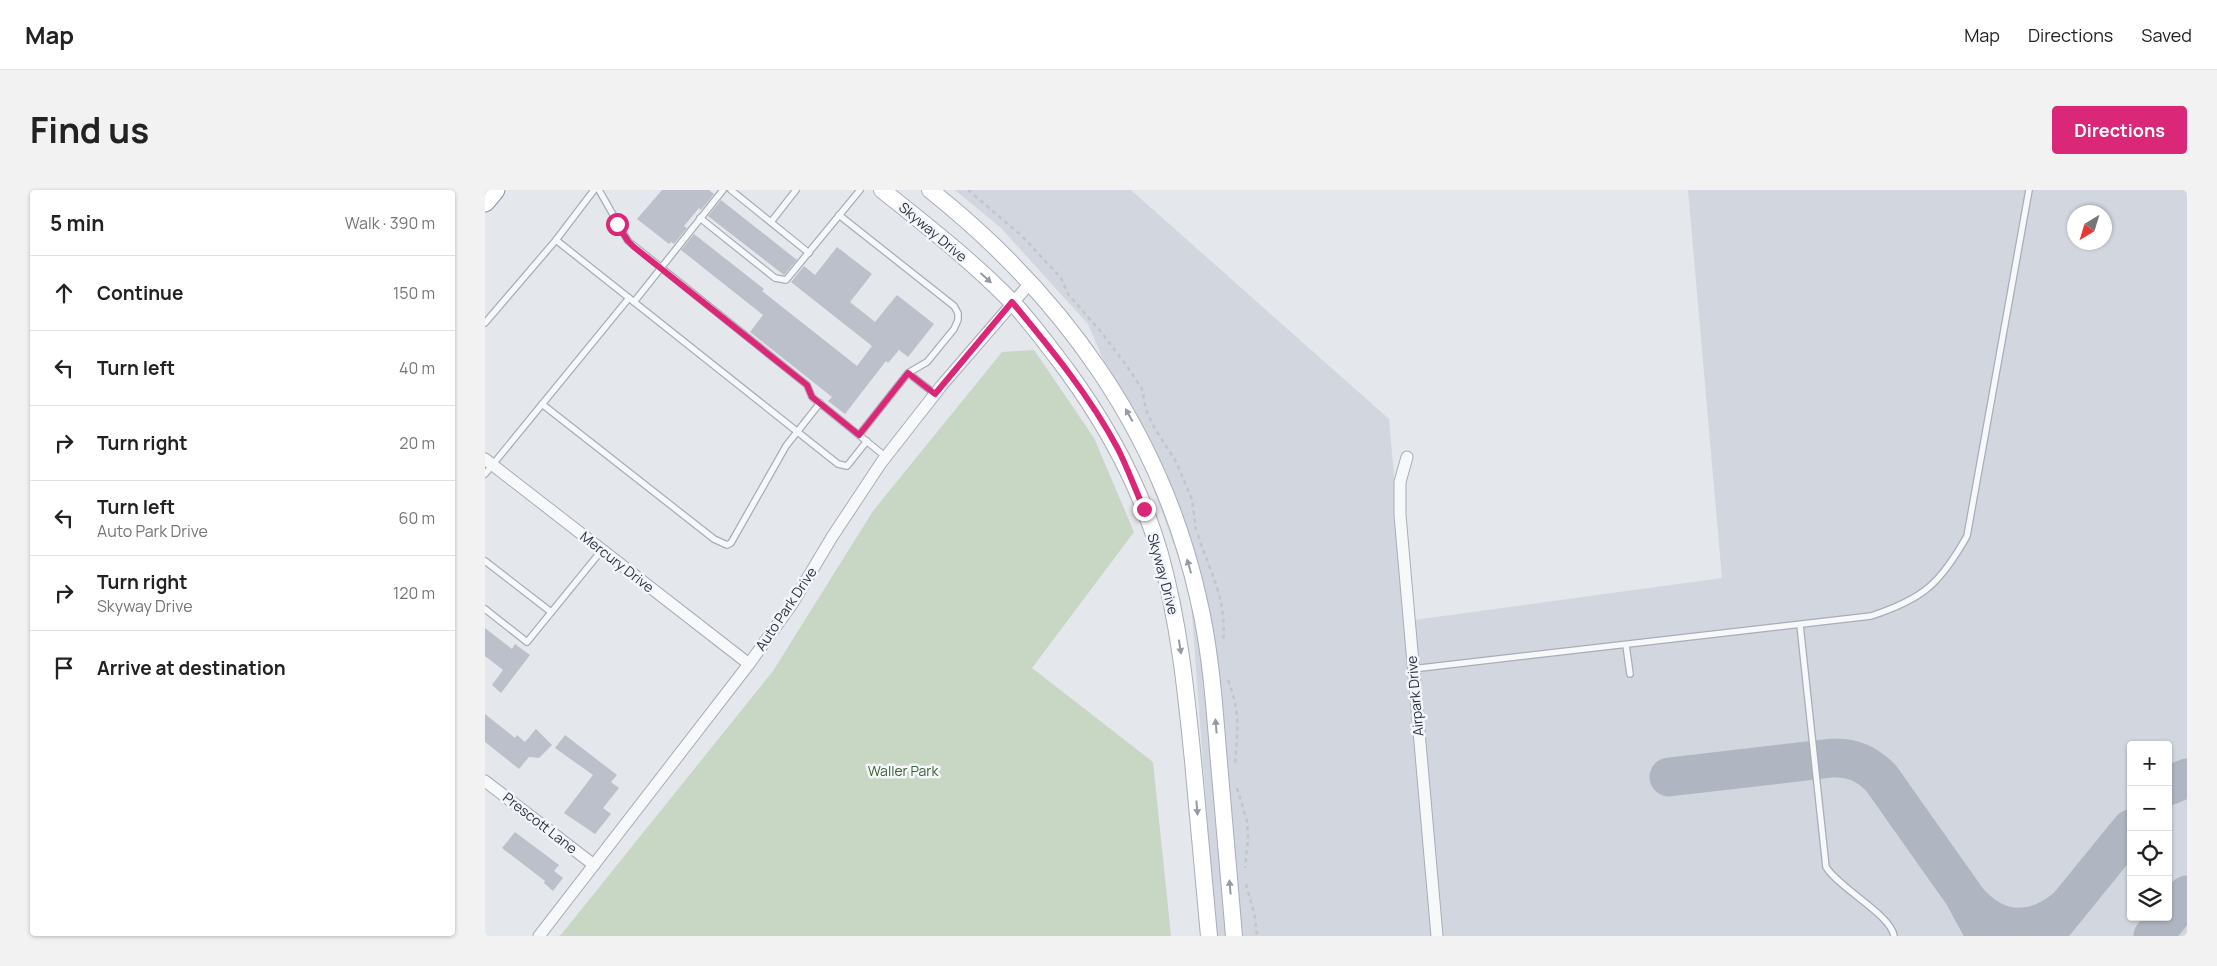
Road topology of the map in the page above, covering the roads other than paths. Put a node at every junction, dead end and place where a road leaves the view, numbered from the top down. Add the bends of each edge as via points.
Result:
1 (495, 190) edge
2 (594, 190) edge
3 (599, 190) edge
4 (723, 190) edge
5 (731, 190) edge
6 (796, 190) edge
7 (860, 190) edge
8 (882, 190) edge
9 (930, 190) edge
10 (2029, 190) edge
11 (485, 202) edge
12 (839, 216) junction
13 (700, 218) junction
14 (771, 222) junction
15 (556, 240) junction
16 (809, 253) junction
17 (661, 268) junction
18 (1031, 282) junction
19 (631, 300) junction
20 (1012, 302) junction
21 (485, 323) edge
22 (908, 373) junction
23 (935, 394) junction
24 (820, 403) junction
25 (542, 404) junction
26 (797, 431) junction
27 (859, 435) junction
28 (867, 441) junction
29 (887, 457) junction
30 (1407, 457) dead end
31 (489, 462) edge
32 (485, 474) edge
33 (601, 550) junction
34 (485, 560) edge
35 (485, 609) edge
36 (551, 612) junction
37 (1800, 625) junction
38 (1626, 645) junction
39 (749, 664) junction
40 (1412, 669) junction
41 (1629, 674) dead end
42 (485, 780) edge
43 (594, 866) junction
44 (539, 936) edge
45 (1209, 936) edge
46 (1234, 936) edge
47 (1437, 936) edge
48 (1894, 936) edge

1 - 11 highway
2 - 15 lane
3 - 17 lane via 628,241
4 - 13 lane
5 - 14 lane
6 - 14 lane
7 - 12 lane
8 -> 20 main road, Skyway Drive
9 - 18 main road, Skyway Drive via 995,245
10 - 37 lane via 1967,536 1951,564 1930,588 1902,606 1871,616
12 - 16 lane
12 - 22 lane via 954,306 958,313 954,329 932,356
13 - 16 lane via 780,280 786,280
13 - 17 lane
14 - 16 lane
15 - 19 lane
15 - 21 lane
17 - 19 lane
17 - 24 lane via 807,385 812,397
18 - 20 street, Auto Park Drive
46 -> 18 main road, Skyway Drive via 1212,680 1199,597 1179,530 1168,498 1129,416 1065,321
19 - 25 lane
19 - 26 lane
20 - 23 street, Auto Park Drive
20 -> 45 main road, Skyway Drive via 1080,388 1117,449 1160,553 1175,615 1185,678
22 - 23 lane
22 - 27 lane
23 - 29 street, Auto Park Drive
24 - 26 lane
24 - 27 lane
25 - 26 lane via 713,539 727,545
25 - 31 lane
26 - 28 lane via 842,466 851,462
27 - 28 lane
28 - 29 lane
29 - 39 street, Auto Park Drive
30 - 40 street, Airpark Drive via 1400,482 1399,515
31 - 32 lane
31 - 33 street, Mercury Drive
33 - 36 lane
33 - 39 street, Mercury Drive
34 - 36 lane
35 - 36 lane via 527,642
37 - 38 lane
37 - 48 lane via 1826,867 1834,878 1884,919
38 - 40 lane
38 - 41 lane
39 - 43 street, Auto Park Drive
40 - 47 street, Airpark Drive
42 - 43 street, Prescott Lane
43 - 44 street, Auto Park Drive

